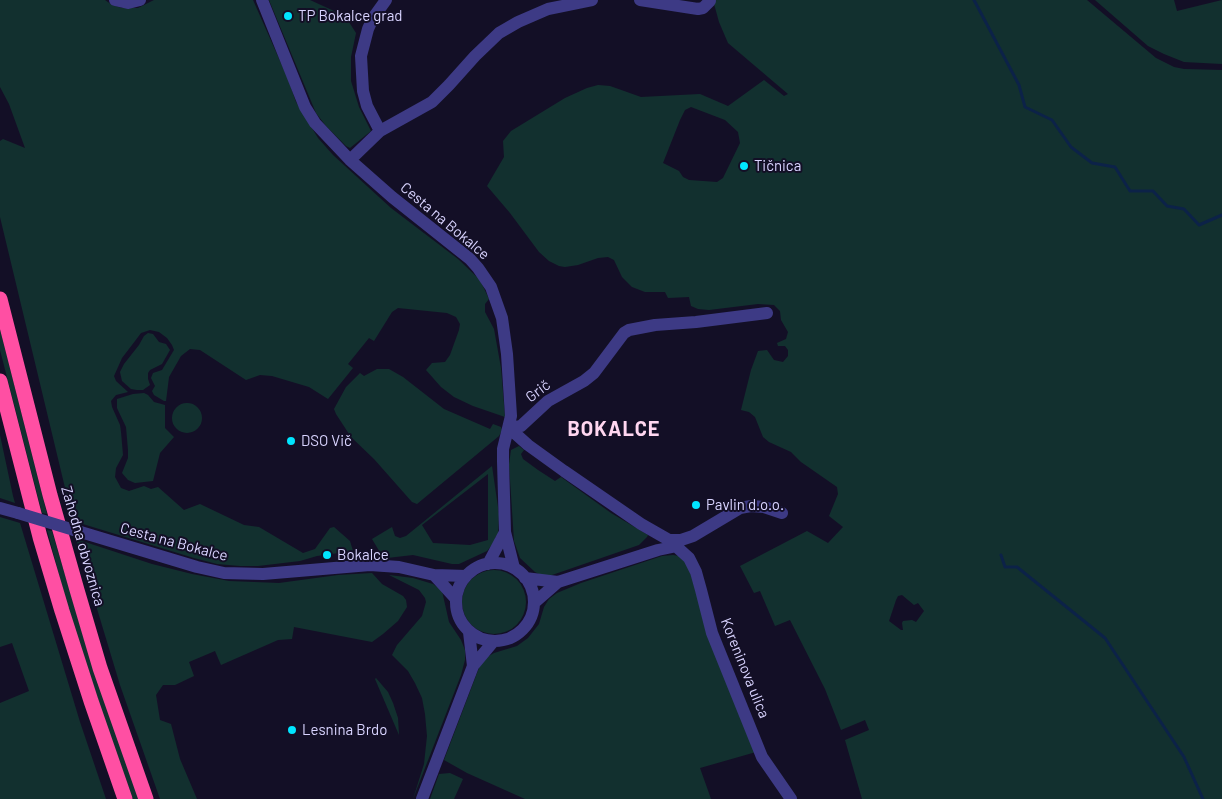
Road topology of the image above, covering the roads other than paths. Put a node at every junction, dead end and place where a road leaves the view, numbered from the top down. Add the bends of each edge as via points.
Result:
1 (115, 0) edge
2 (140, 0) edge
3 (262, 0) edge
4 (386, 0) edge
5 (592, 0) edge
6 (640, 0) edge
7 (710, 1) edge
8 (380, 131) junction
9 (350, 160) junction
10 (0, 298) edge
11 (767, 312) dead end
12 (0, 381) edge
13 (509, 428) junction
14 (0, 508) edge
15 (782, 513) dead end
16 (505, 532) junction
17 (673, 543) junction
18 (488, 564) junction
19 (514, 568) junction
20 (434, 576) junction
21 (466, 576) junction
22 (525, 578) junction
23 (558, 582) junction
24 (456, 599) junction
25 (534, 603) junction
26 (469, 632) junction
27 (492, 642) junction
28 (473, 666) junction
29 (119, 782) junction
30 (121, 799) edge
31 (125, 799) edge
32 (146, 799) edge
33 (422, 799) edge
34 (791, 799) edge

1 - 2 street via 128,3
3 - 9 street, Cesta na Bokalce via 305,106 323,133
4 - 8 street via 368,29 361,56 363,91
5 - 8 street via 548,9 499,33 432,102
6 - 7 street via 698,9
8 - 9 street
9 - 13 street, Cesta na Bokalce via 470,259 491,287 502,318 507,354
10 - 32 highway, Zahodna obvoznica via 76,590
11 - 13 street, Grič via 629,330 594,373 548,401 521,426
12 - 29 highway via 62,612
13 - 16 street, Cesta na Bokalce via 503,448
13 - 17 street via 564,471
14 - 20 street, Cesta na Bokalce, bridge via 197,567 224,572 268,574 370,565 398,567
15 - 17 street via 764,507 740,508 703,532
16 - 18 street, Cesta na Bokalce
16 - 19 street, Cesta na Bokalce
17 - 23 street
17 - 34 street, Koreninova ulica via 689,558 696,572 712,633 762,757
18 - 19 street via 499,563
18 - 21 street, Cesta na Bokalce
19 - 22 street
20 - 21 street, Cesta na Bokalce
20 - 24 street
21 - 24 street
22 - 23 street
22 - 25 street via 532,589
23 - 25 street
24 - 26 street via 459,619
25 - 27 street via 531,618 522,631 508,639
26 - 27 street
26 - 28 street
27 - 28 street
28 - 33 street
29 - 30 highway
29 - 31 highway

